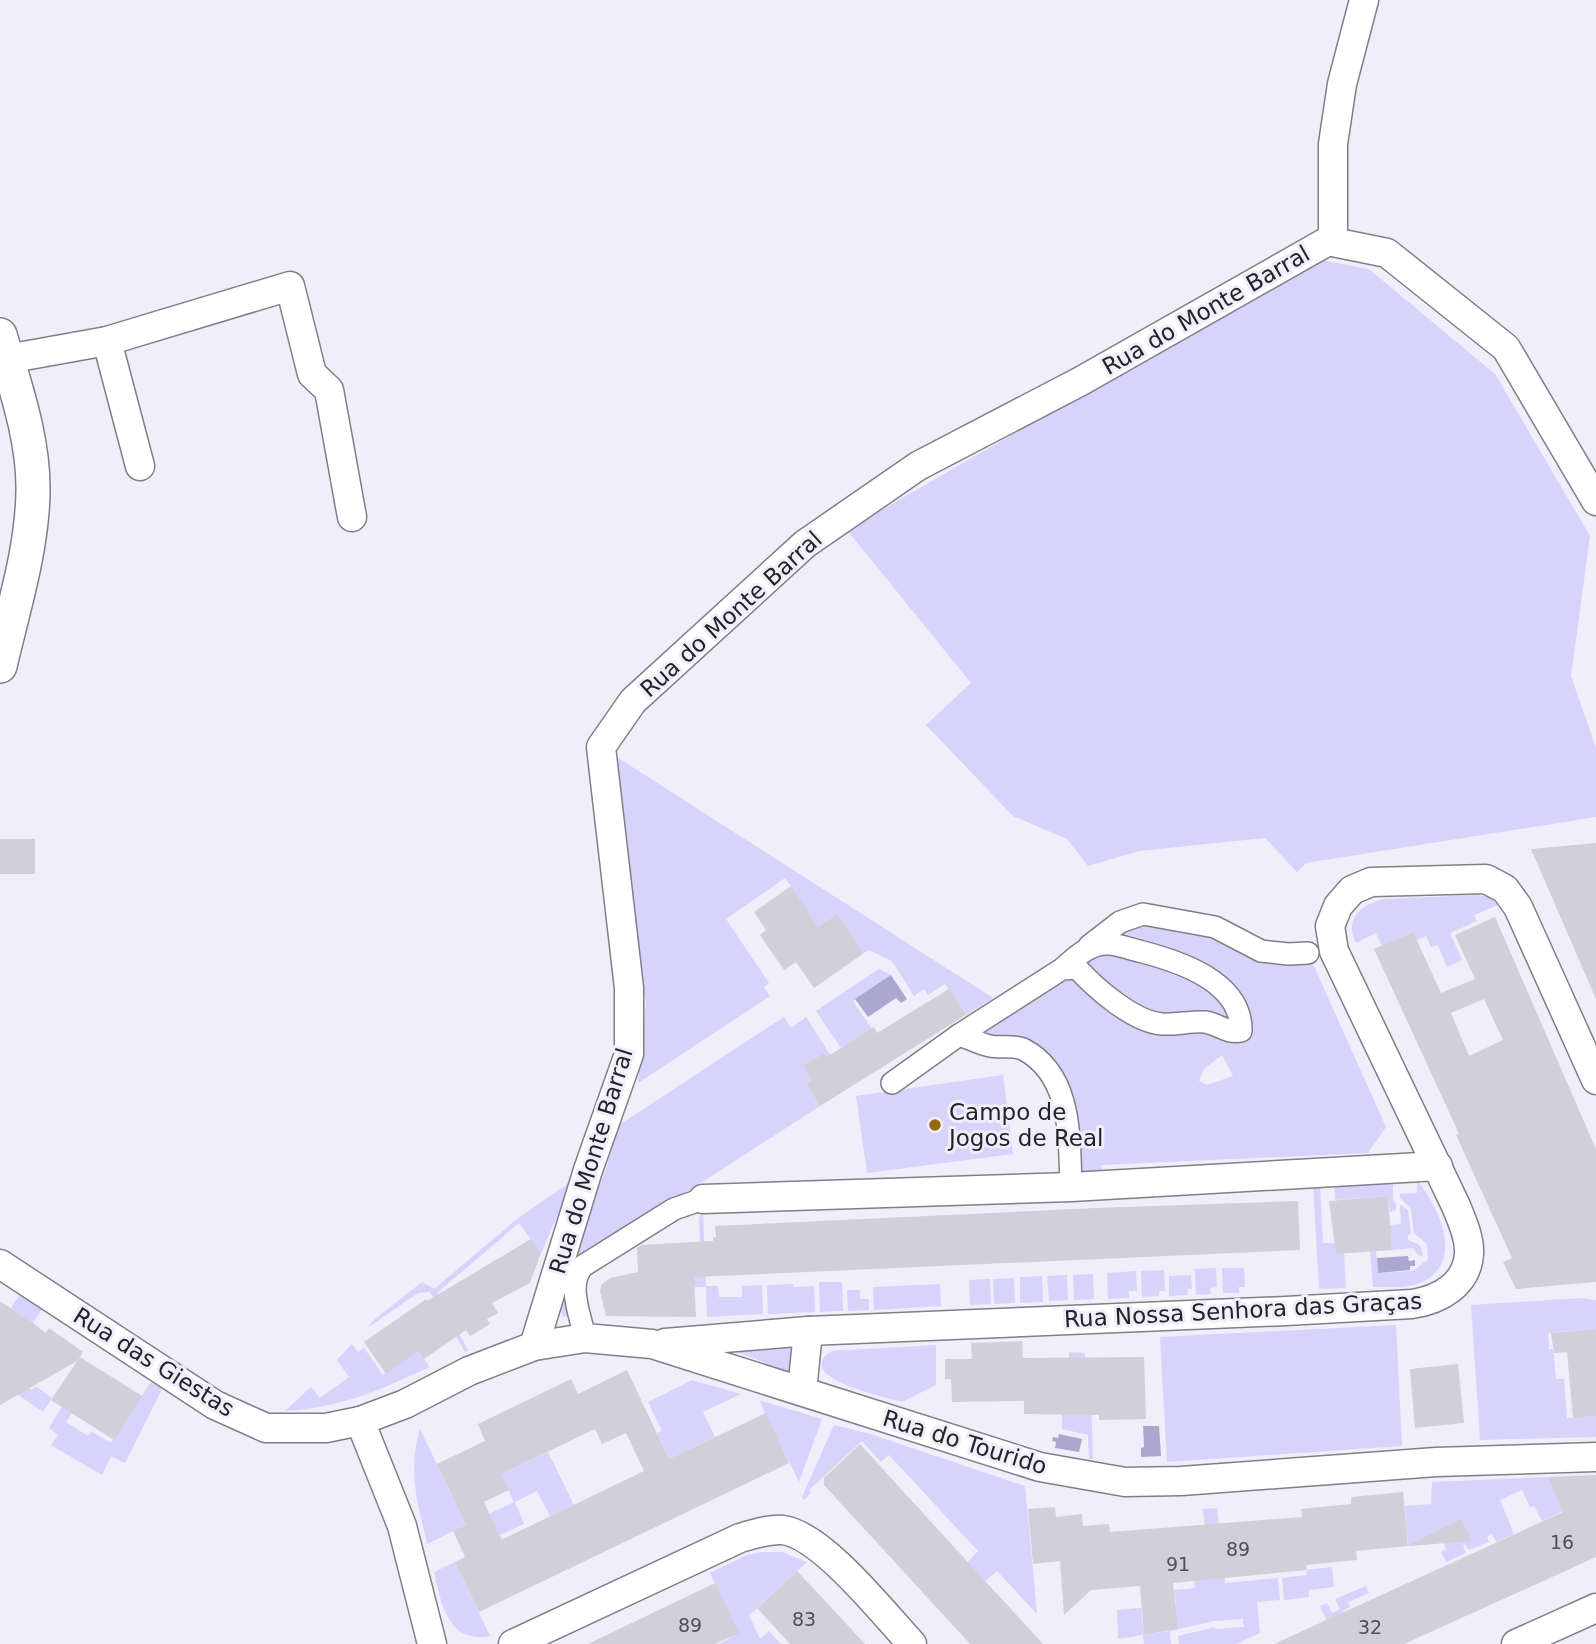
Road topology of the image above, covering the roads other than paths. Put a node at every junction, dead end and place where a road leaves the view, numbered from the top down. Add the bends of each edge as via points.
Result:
1 (1364, 0) edge
2 (1333, 242) junction
3 (107, 341) junction
4 (4, 347) edge
5 (140, 466) dead end
6 (1596, 501) edge
7 (352, 517) dead end
8 (0, 666) edge
9 (1085, 950) junction
10 (1308, 953) dead end
11 (1062, 969) junction
12 (959, 1035) junction
13 (1596, 1080) edge
14 (892, 1083) dead end
15 (1438, 1166) junction
16 (1070, 1187) junction
17 (703, 1199) joint
18 (0, 1264) edge
19 (808, 1331) junction
20 (585, 1338) junction
21 (652, 1344) junction
22 (534, 1346) junction
23 (802, 1391) junction
24 (360, 1421) junction
25 (1596, 1457) edge
26 (1596, 1608) edge
27 (432, 1644) edge
28 (513, 1644) edge
29 (912, 1644) edge
30 (1516, 1644) edge

1 - 2 street via 1342,84 1333,144
2 - 6 street, Rua do Monte Barral via 1387,253 1506,348
2 - 22 street, Rua do Monte Barral via 918,466 805,544 633,701 601,747 629,988 629,1054
3 - 4 street
3 - 5 street
3 - 7 street via 290,286 312,374 329,390
4 - 8 street via 28,439 33,491 30,536
9 - 10 street via 1120,922 1143,914 1215,927 1261,951
9 - 11 street
9 - 11 street via 1107,944 1185,964 1220,986 1231,999 1241,1031 1232,1033 1205,1022 1159,1024 1129,1012 1077,968
11 - 12 street
12 - 14 street
12 - 16 street via 990,1046 1021,1048 1044,1065 1059,1089 1068,1119
13 - 15 street, Rua Nossa Senhora das Graças via 1518,906 1505,889 1486,879 1371,882 1352,890 1338,906 1330,926 1334,951
15 - 16 street
15 - 19 street, Rua Nossa Senhora das Graças via 1456,1206 1469,1254 1466,1268 1446,1294 1426,1302
16 - 17 street
17 - 20 street via 674,1209 577,1273 574,1285
18 - 24 street, Rua das Giestas via 215,1405 266,1428 326,1428
19 - 21 street, Rua Nossa Senhora das Graças
19 - 23 street
20 - 21 street, Rua do Tourido
20 - 22 street, Rua do Tourido
21 - 23 street, Rua do Tourido
22 - 24 street, Rua do Tourido
23 - 25 street, Rua do Tourido via 1040,1467 1125,1482
24 - 27 street via 402,1526
26 - 30 street
28 - 29 street via 740,1538 783,1530 805,1538 832,1558

